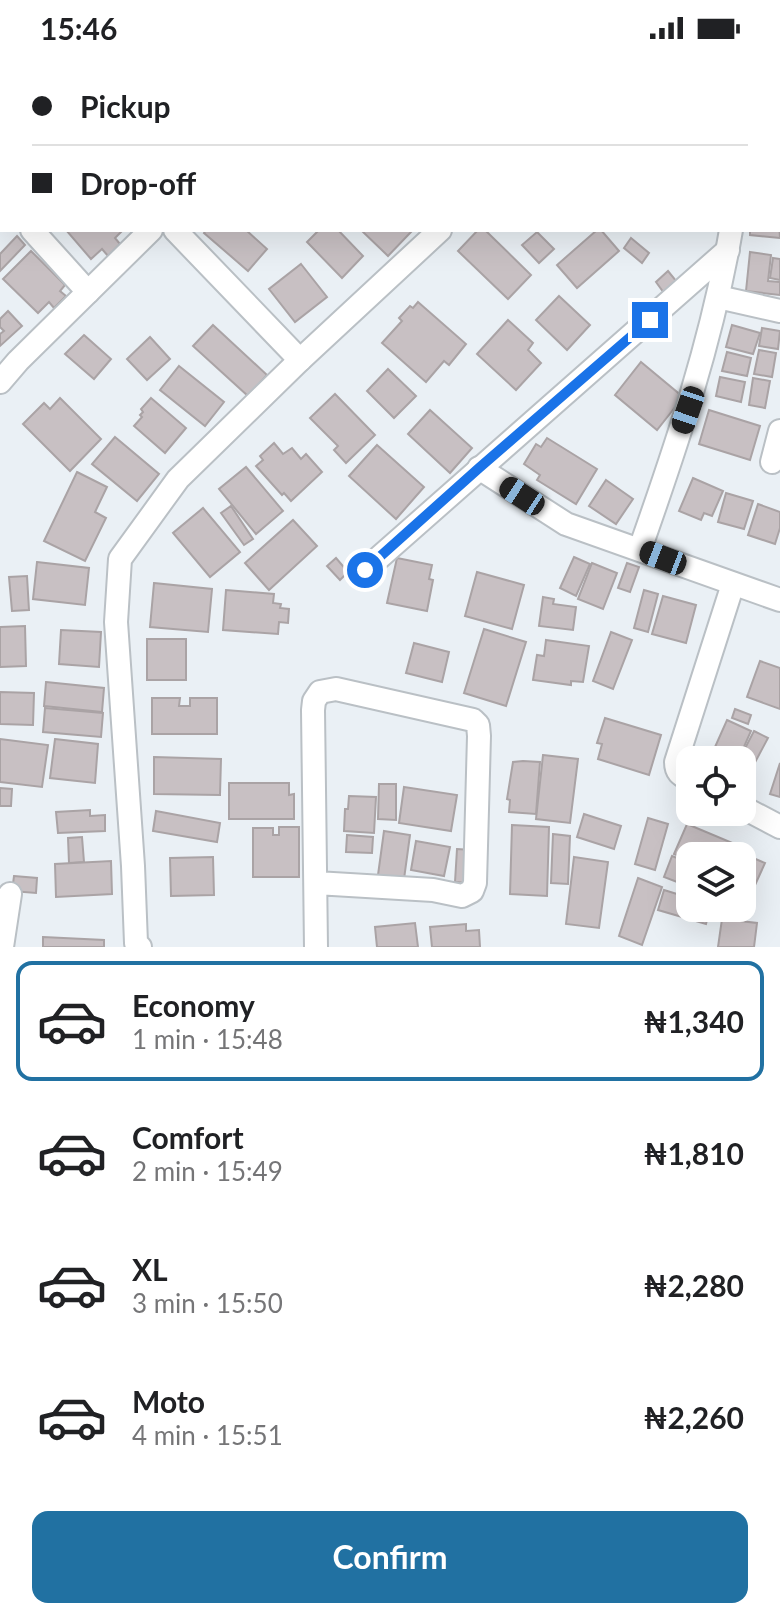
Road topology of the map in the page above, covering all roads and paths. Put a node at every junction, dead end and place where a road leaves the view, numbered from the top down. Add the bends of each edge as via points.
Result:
1 (34, 232) edge
2 (149, 232) edge
3 (177, 232) edge
4 (438, 232) edge
5 (730, 240) edge
6 (88, 292) junction
7 (718, 297) junction
8 (780, 311) edge
9 (300, 360) junction
10 (0, 382) edge
11 (780, 431) edge
12 (772, 462) dead end
13 (479, 468) junction
14 (640, 549) junction
15 (365, 570) dead end
16 (733, 584) junction
17 (780, 600) edge
18 (681, 746) edge
19 (756, 814) edge
20 (780, 827) edge
21 (316, 883) junction
22 (10, 894) dead end
23 (2, 947) edge
24 (140, 947) edge
25 (316, 947) edge

1 - 6 street
2 - 6 street
3 - 9 street
4 - 9 street
5 - 7 street
5 - 13 street
6 - 10 street
7 - 8 street
7 - 14 street via 688,410
9 - 24 street via 178,479 120,559 116,622
11 - 12 street
13 - 14 street via 566,524
13 - 15 street
14 - 16 street
16 - 17 street
16 - 18 street
19 - 20 street
21 - 21 street via 462,896 472,891 479,736 473,720 336,689 320,692 313,710
21 - 25 street
22 - 23 street

